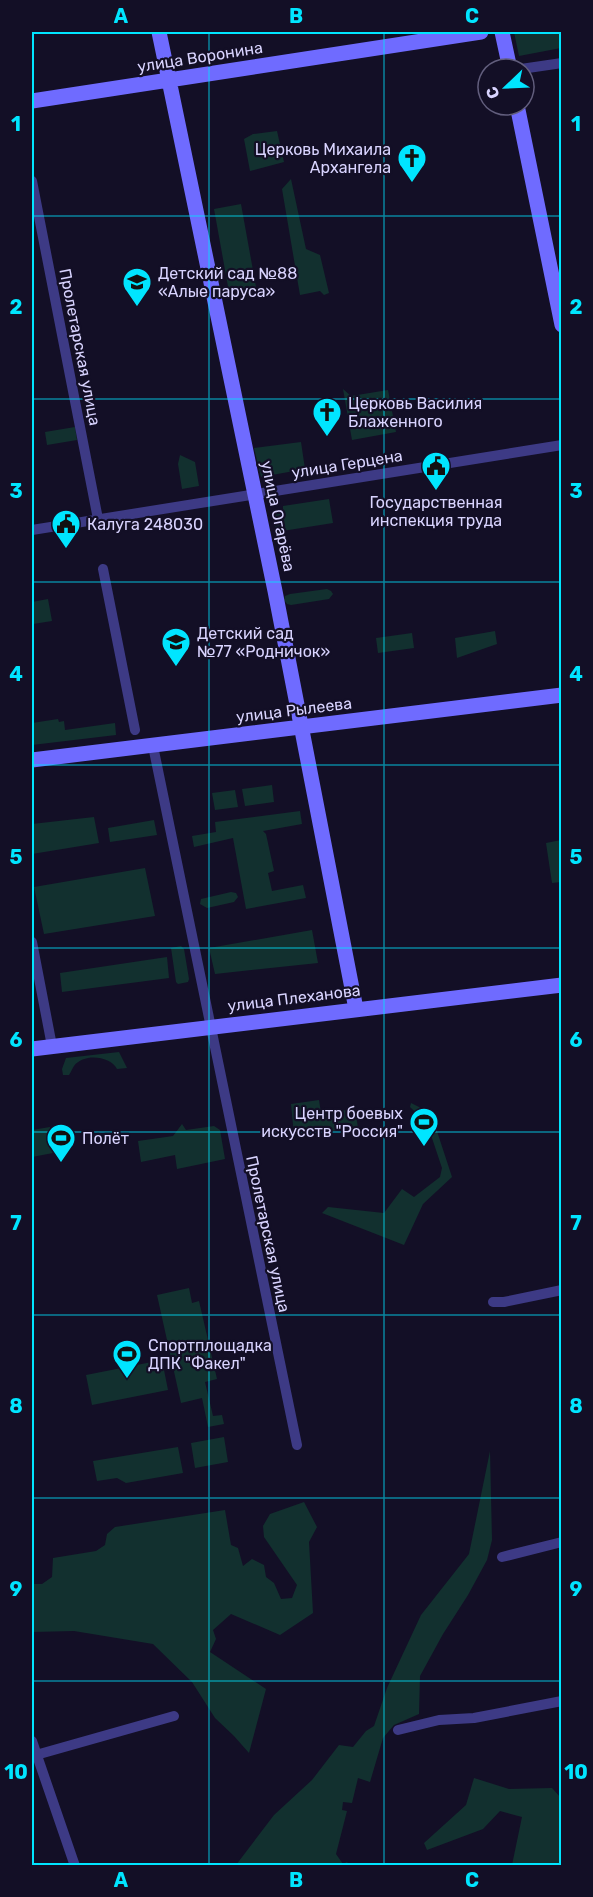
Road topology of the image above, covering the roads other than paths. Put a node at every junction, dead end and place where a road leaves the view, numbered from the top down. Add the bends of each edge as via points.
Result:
1 (159, 32) edge
2 (481, 32) edge
3 (502, 32) edge
4 (507, 57) edge
5 (561, 63) edge
6 (536, 67) edge
7 (169, 80) junction
8 (32, 101) edge
9 (519, 117) edge
10 (32, 181) edge
11 (561, 325) edge
12 (561, 445) edge
13 (255, 494) junction
14 (98, 519) junction
15 (32, 530) edge
16 (103, 569) dead end
17 (561, 695) edge
18 (300, 728) junction
19 (135, 730) dead end
20 (153, 746) junction
21 (32, 760) edge
22 (32, 942) edge
23 (561, 984) edge
24 (356, 1009) junction
25 (212, 1026) junction
26 (52, 1046) junction
27 (32, 1049) edge
28 (561, 1290) edge
29 (493, 1302) dead end
30 (297, 1445) dead end
31 (561, 1542) edge
32 (502, 1557) dead end
33 (561, 1701) edge
34 (174, 1716) dead end
35 (398, 1730) dead end
36 (32, 1741) edge
37 (36, 1755) junction
38 (75, 1866) edge

1 - 7 street, улица Огарёва
2 - 7 street, улица Воронина
3 - 4 street
5 - 6 street
7 - 8 street, улица Воронина
7 - 13 street, улица Огарёва
9 - 11 street
10 - 14 street, Пролетарская улица
12 - 13 street, улица Герцена
13 - 14 street, улица Герцена
13 - 18 street, улица Огарёва
14 - 15 street, улица Герцена
16 - 19 street
17 - 18 street, улица Рылеева
18 - 20 street, улица Рылеева
18 - 24 street, улица Огарёва
20 - 21 street, улица Рылеева
20 - 25 street, Пролетарская улица
22 - 26 street
23 - 24 street, улица Плеханова
24 - 25 street, улица Плеханова
25 - 26 street, улица Плеханова
25 - 30 street, Пролетарская улица
26 - 27 street, улица Плеханова
28 - 29 street
31 - 32 street
33 - 35 street
34 - 37 street
36 - 37 street
37 - 38 street

